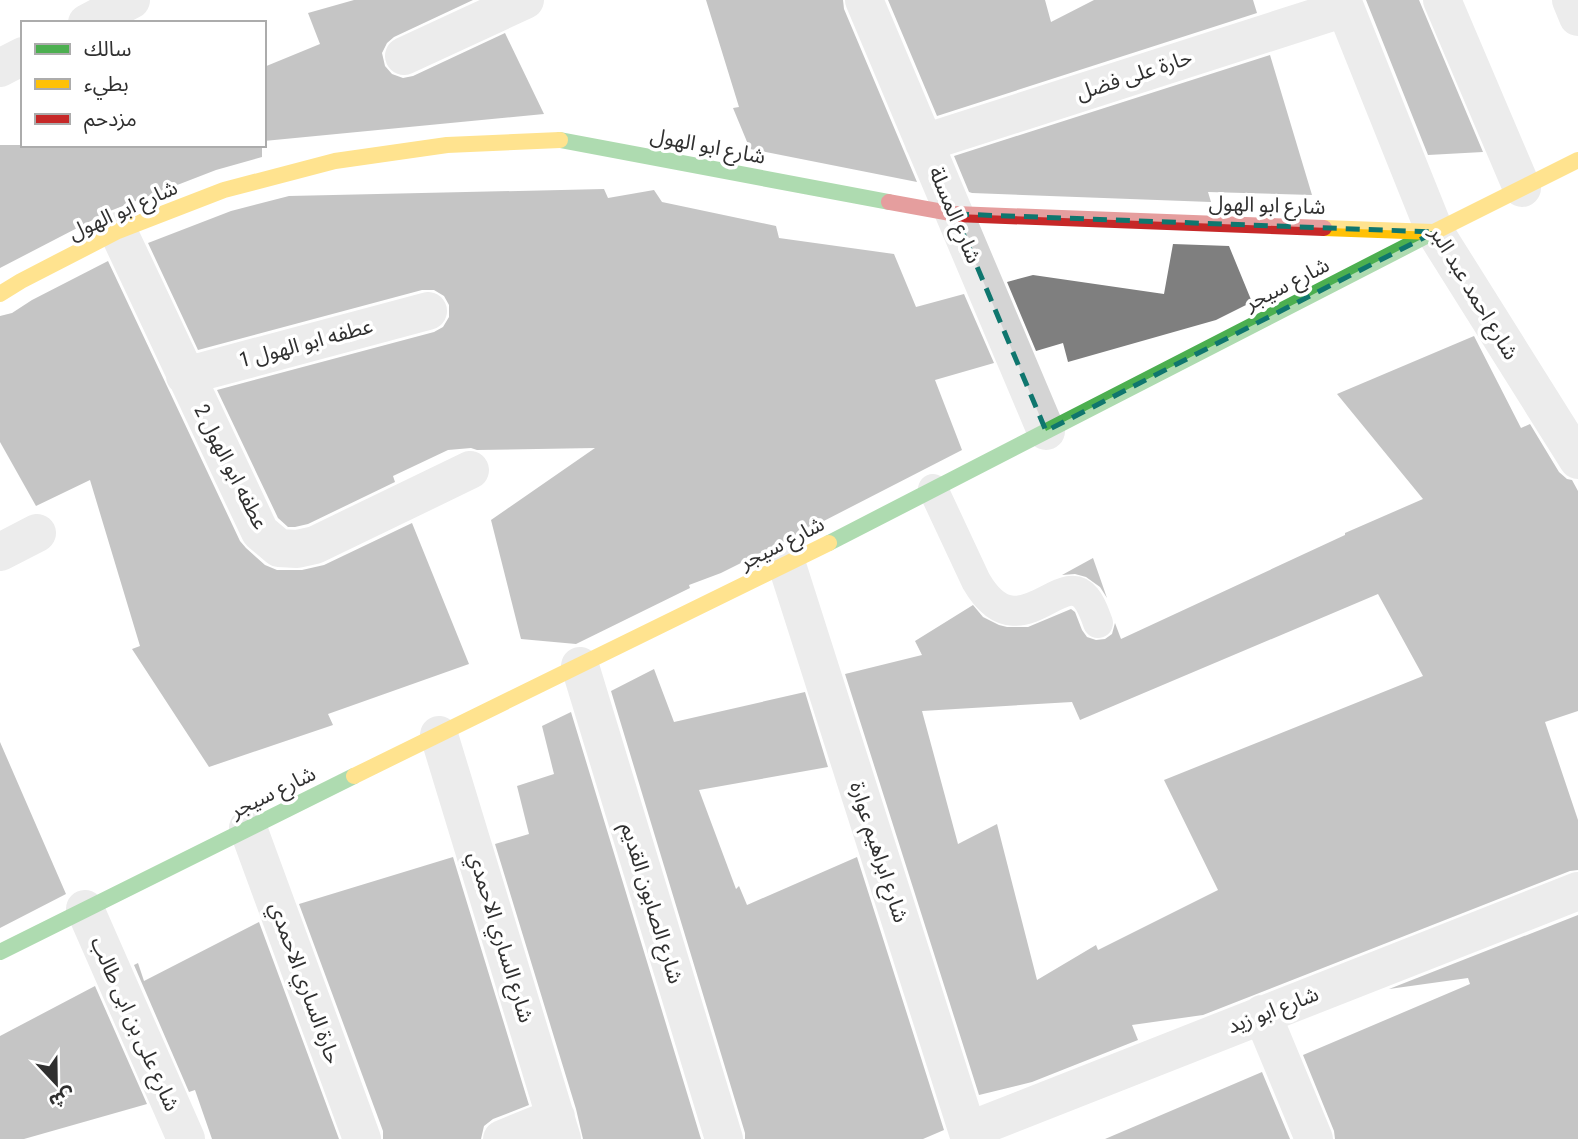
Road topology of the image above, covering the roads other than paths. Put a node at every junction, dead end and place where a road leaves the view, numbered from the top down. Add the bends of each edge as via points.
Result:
1 (131, 0) edge
2 (525, 0) edge
3 (864, 0) edge
4 (1442, 0) edge
5 (1571, 0) edge
6 (1343, 4) edge
7 (1578, 17) edge
8 (91, 21) edge
9 (404, 56) dead end
10 (21, 57) edge
11 (0, 68) edge
12 (924, 143) junction
13 (1578, 160) edge
14 (1522, 188) junction
15 (955, 214) junction
16 (118, 231) junction
17 (1435, 232) junction
18 (0, 294) edge
19 (428, 312) dead end
20 (185, 376) junction
21 (1046, 431) junction
22 (1578, 460) edge
23 (470, 470) dead end
24 (933, 489) junction
25 (37, 533) dead end
26 (0, 552) edge
27 (787, 565) junction
28 (1098, 623) dead end
29 (580, 666) junction
30 (439, 735) junction
31 (248, 828) junction
32 (1578, 891) edge
33 (85, 909) junction
34 (0, 952) edge
35 (1262, 1014) junction
36 (559, 1128) edge
37 (969, 1135) edge
38 (186, 1139) edge
39 (362, 1139) edge
40 (502, 1139) edge
41 (724, 1139) edge
42 (1314, 1139) edge

1 - 8 street
2 - 9 street
3 - 12 street, شارع المسلة
4 - 14 street
5 - 7 street
6 - 12 street, حارة على فضل
6 - 17 street, شارع احمد عبد البر
10 - 11 street
12 - 15 street, شارع المسلة
13 - 14 main road, شارع سيجر
14 - 17 main road, شارع سيجر
15 - 16 main road, شارع ابو الهول via 562,140 447,145 335,161 225,190
15 - 17 main road, شارع ابو الهول
15 - 21 street, شارع المسلة
16 - 18 main road, شارع ابو الهول
16 - 20 street, عطفه ابو الهول 2
17 - 21 main road, شارع سيجر
17 - 22 street, شارع احمد عبد البر
19 - 20 street, عطفه ابو الهول 1
20 - 23 street, عطفه ابو الهول 2 via 260,532 279,548 297,550 314,545
21 - 24 main road, شارع سيجر
24 - 27 main road, شارع سيجر
24 - 28 lane via 976,581 993,604 1007,611 1023,611 1074,591 1086,597
25 - 26 street
27 - 29 main road, شارع سيجر
27 - 37 street, شارع ابراهيم عوارة
29 - 30 main road, شارع سيجر
29 - 41 street, شارع الصابون القديم
30 - 31 main road, شارع سيجر
30 - 36 street, شارع الساري الاحمدي
31 - 33 main road, شارع سيجر
31 - 39 street, حارة الساري الاحمدي
32 - 35 street, شارع ابو زيد
33 - 34 main road, شارع سيجر
33 - 38 street, شارع على بن ابى طالب
35 - 37 street, شارع ابو زيد
35 - 42 street
36 - 40 street

